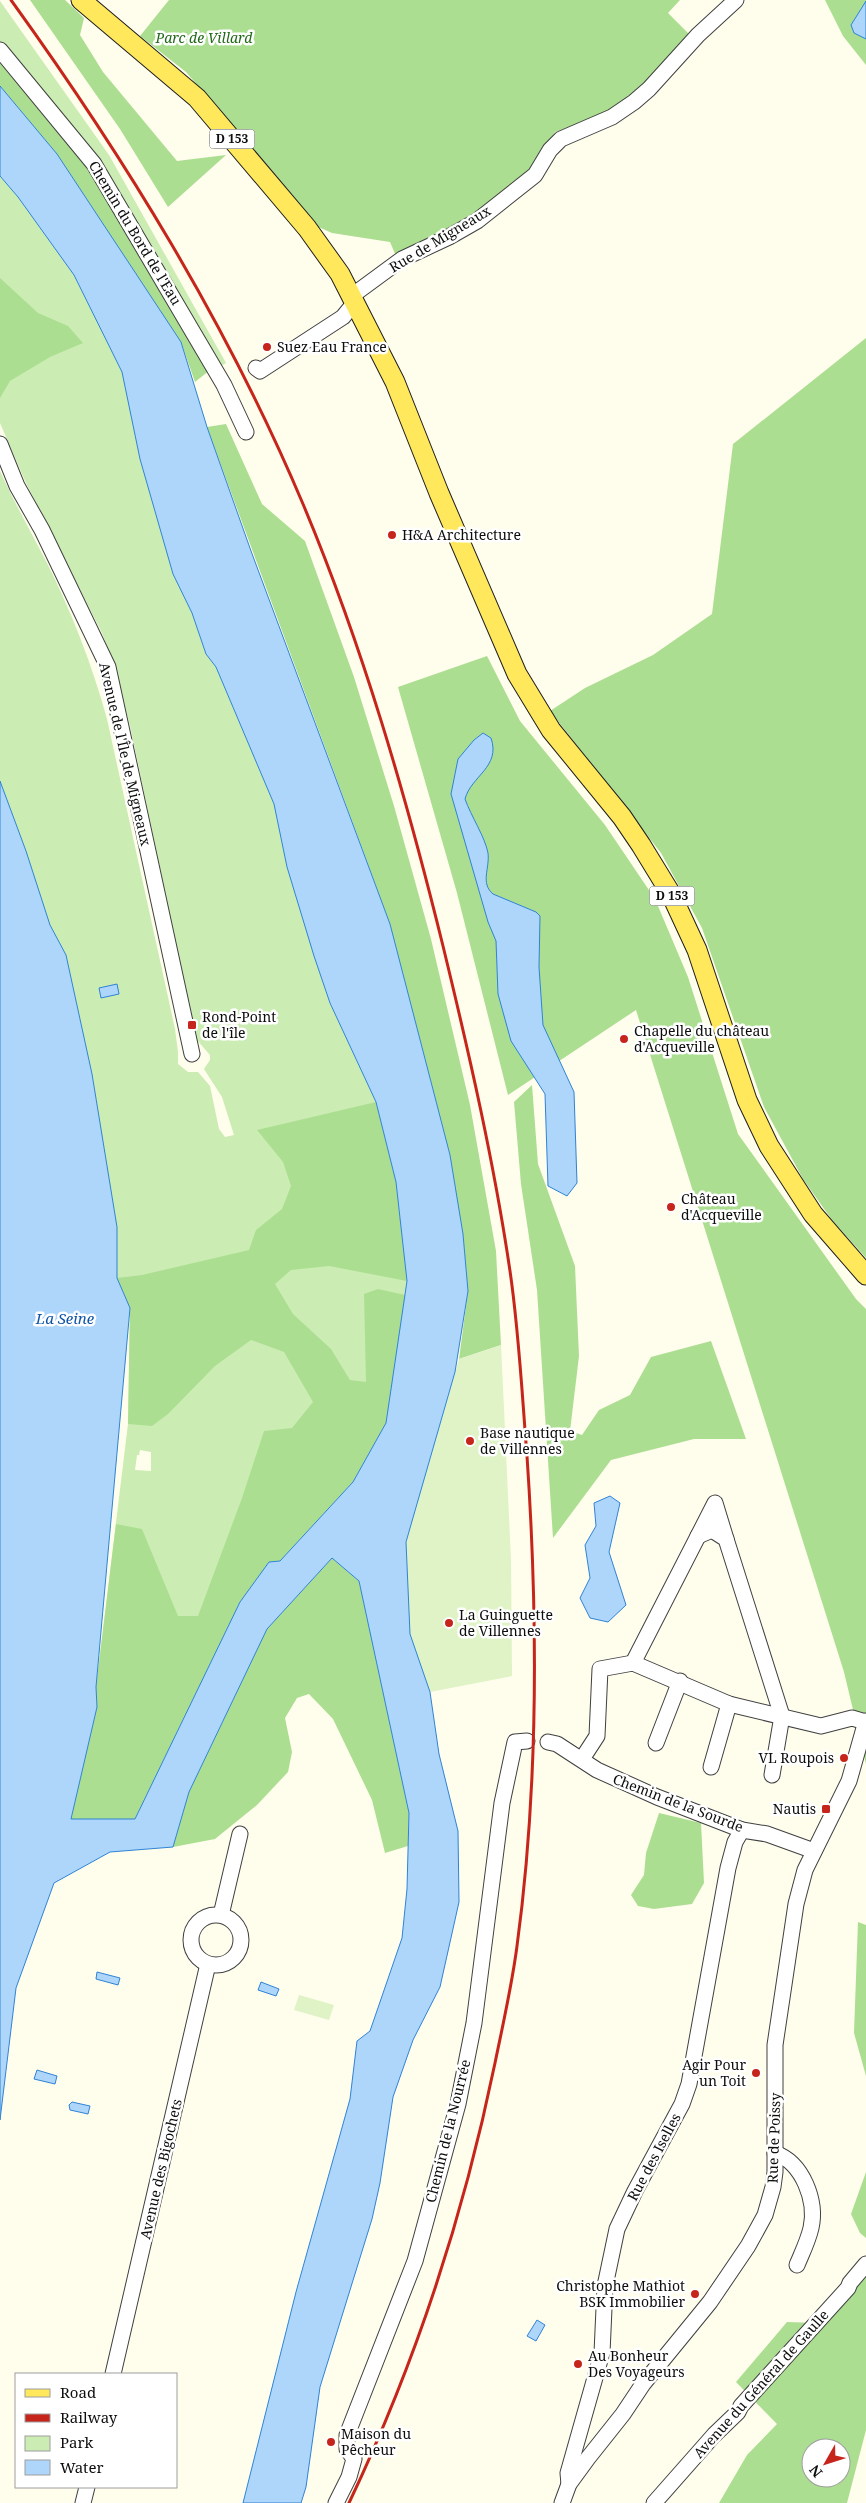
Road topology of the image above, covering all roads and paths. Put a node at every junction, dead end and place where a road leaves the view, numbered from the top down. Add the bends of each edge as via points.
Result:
1 (736, 0) edge
2 (84, 3) edge
3 (0, 50) edge
4 (352, 300) junction
5 (256, 368) dead end
6 (246, 432) dead end
7 (0, 444) edge
8 (192, 1054) dead end
9 (866, 1275) edge
10 (698, 1536) junction
11 (726, 1539) junction
12 (633, 1663) junction
13 (680, 1682) junction
14 (729, 1704) junction
15 (782, 1716) junction
16 (866, 1721) edge
17 (521, 1742) dead end
18 (548, 1742) dead end
19 (656, 1743) dead end
20 (582, 1759) junction
21 (711, 1767) dead end
22 (772, 1775) dead end
23 (742, 1830) junction
24 (240, 1834) dead end
25 (814, 1851) junction
26 (221, 1915) junction
27 (208, 1964) junction
28 (775, 2153) junction
29 (866, 2264) edge
30 (797, 2265) dead end
31 (113, 2373) edge
32 (569, 2484) junction
33 (87, 2488) edge
34 (83, 2503) edge
35 (336, 2503) edge
36 (562, 2503) edge
37 (654, 2503) edge

1 - 4 street, Rue de Migneaux via 634,102 612,117 561,139 535,175 477,221 402,259
2 - 4 main road, D 153 via 196,108 315,250
3 - 6 street, Chemin du Bord de l'Eau via 94,164 224,385
4 - 5 street, Rue de Migneaux via 343,317 260,371
4 - 9 main road, D 153 via 395,382 506,653 528,696 565,750 631,831 671,894 697,950 744,1091 769,1146 813,1214
7 - 8 street, Avenue de l'Île de Migneaux via 17,486 42,530 108,667
10 - 11 street via 712,1530
10 - 11 street via 715,1503
10 - 12 street
11 - 15 street
12 - 13 street
12 - 20 street via 600,1669 597,1736
13 - 14 street
13 - 19 street
14 - 15 street
14 - 21 street
15 - 16 street via 821,1726 852,1718
15 - 22 street
16 - 25 street, Rue de Poissy via 849,1781
17 - 35 street, Chemin de la Nourrée via 502,1803 474,2023 458,2104 415,2262 348,2435 347,2449 354,2459 349,2478
18 - 20 street, Chemin de la Sourde
20 - 23 street, Chemin de la Sourde via 614,1779
23 - 25 street, Chemin de la Sourde via 767,1834
23 - 32 street, Rue des Iselles via 728,1868 689,2084 682,2104 625,2210 612,2247 605,2286 602,2353 568,2473
24 - 26 street
25 - 28 street, Rue de Poissy via 796,1904 776,2031
26 - 27 street via 212,1914 198,1922 191,1938 195,1954
26 - 27 street via 235,1923 242,1938 241,1946 238,1954 225,1964
27 - 31 street, Avenue des Bigochets
28 - 30 street via 789,2159 796,2168 803,2178 810,2201 812,2226
28 - 32 street, Rue de Poissy via 773,2187 765,2215 748,2246 710,2302 643,2384
29 - 37 street, Avenue du Général de Gaulle
32 - 36 street, Rue de Poissy
33 - 34 street

